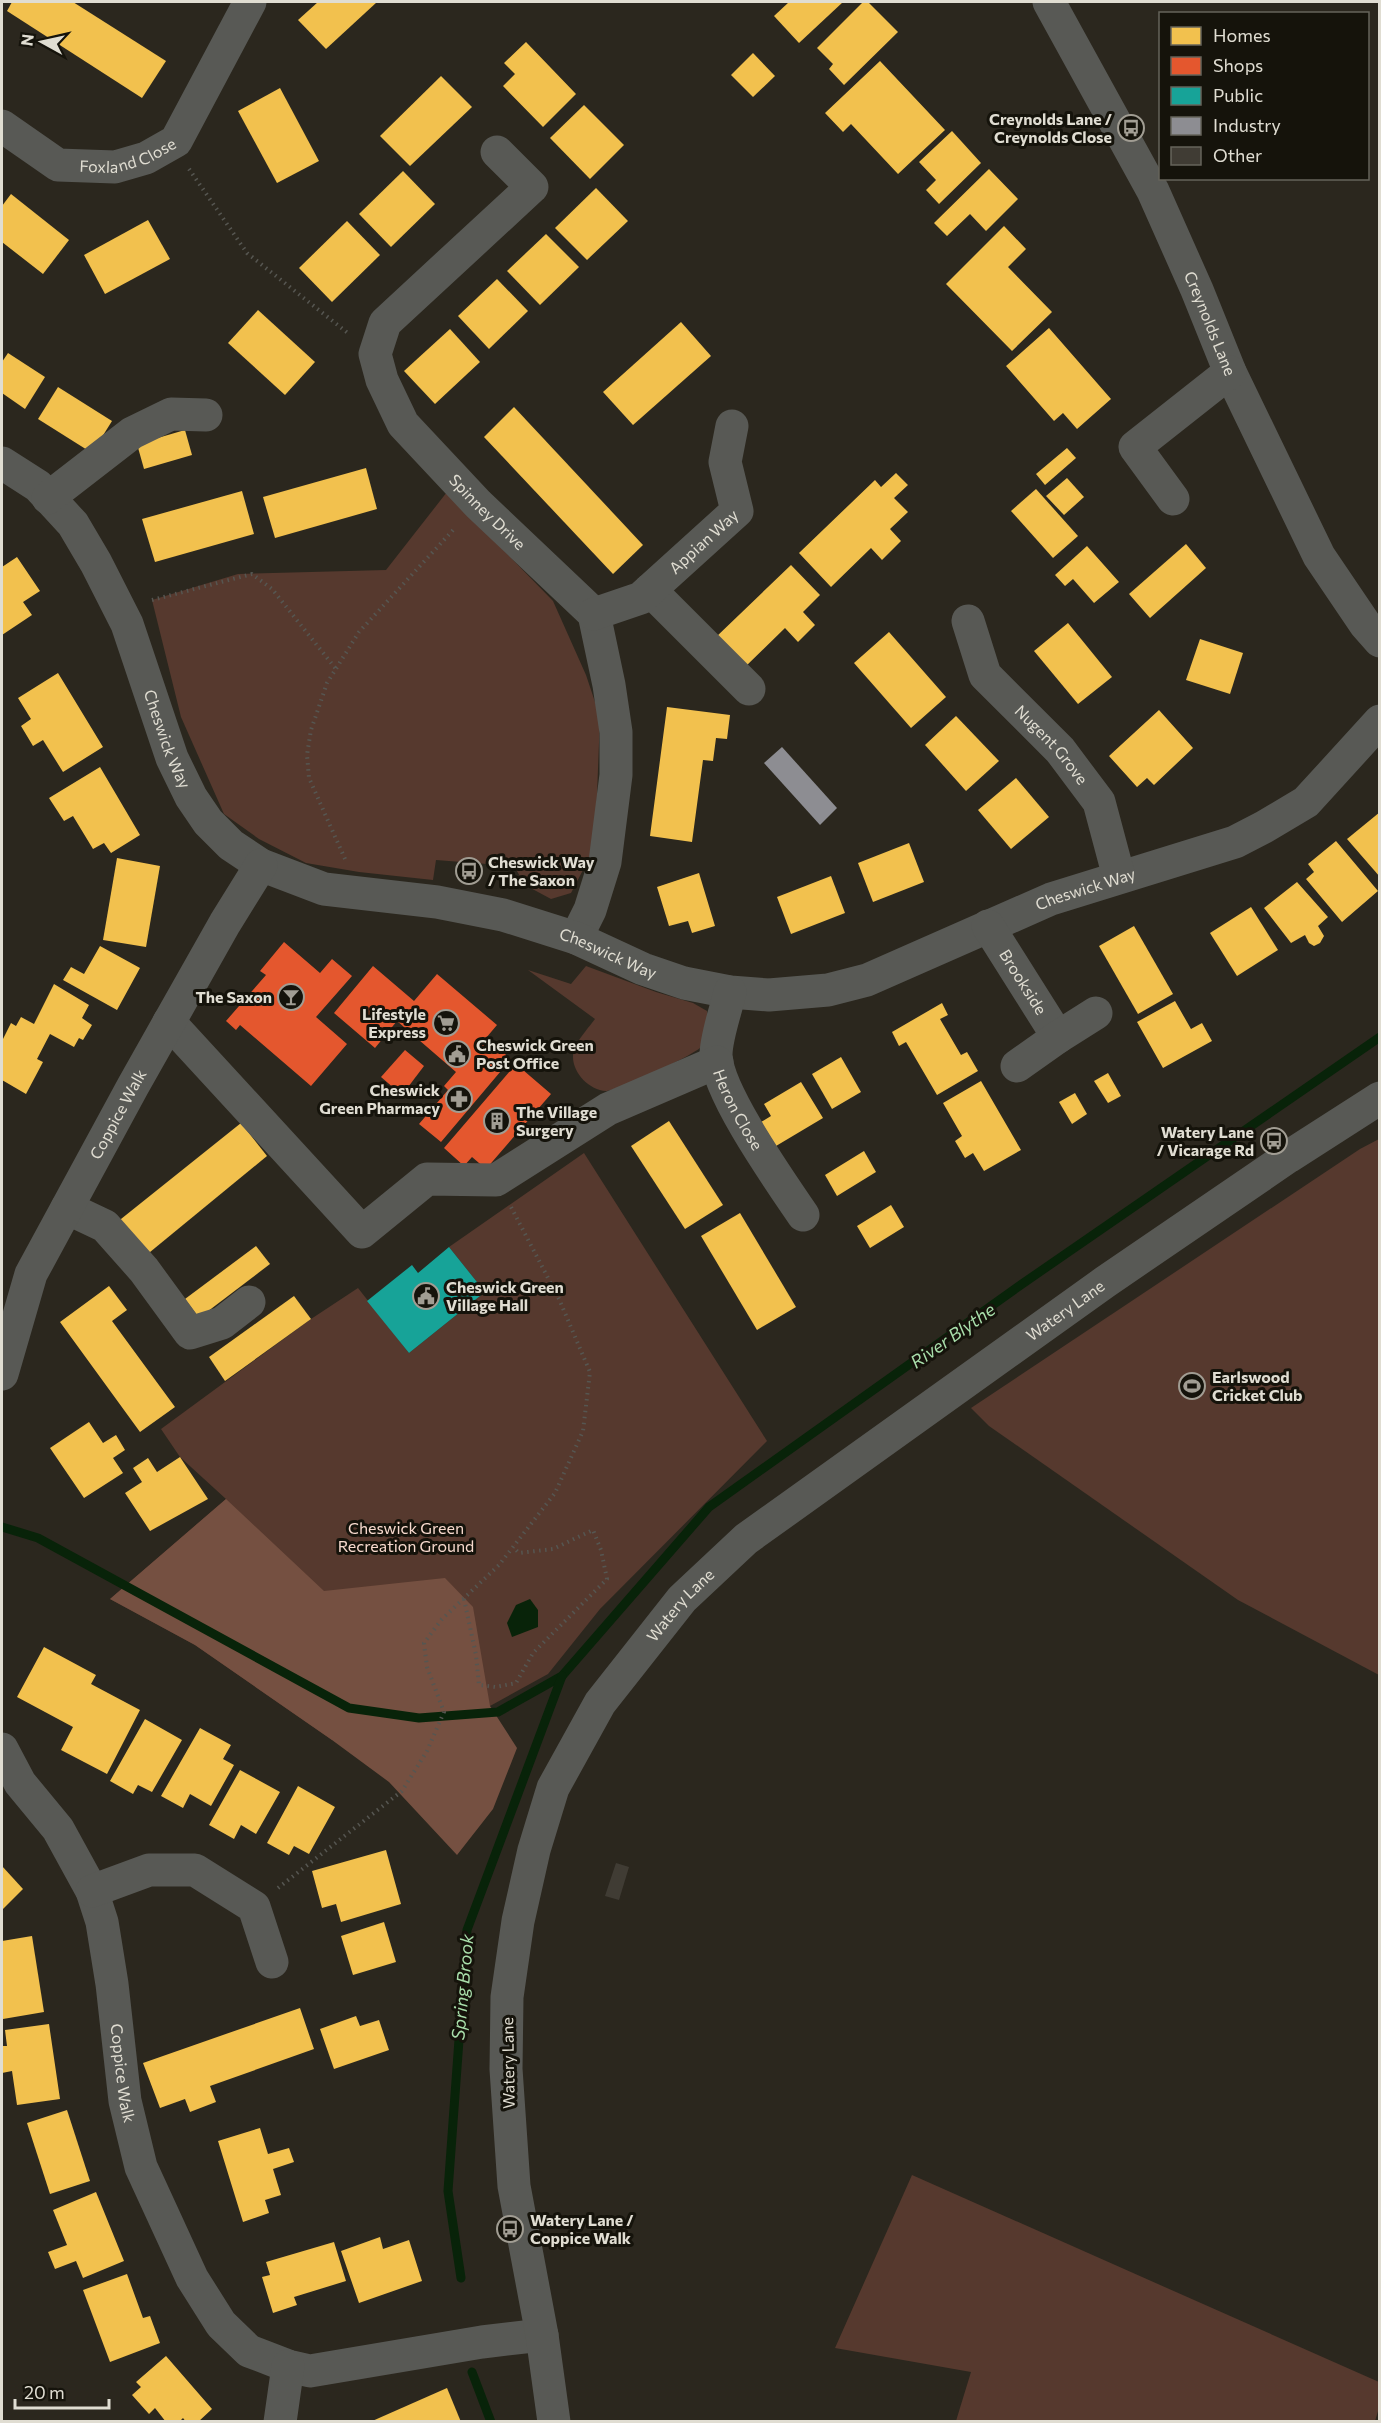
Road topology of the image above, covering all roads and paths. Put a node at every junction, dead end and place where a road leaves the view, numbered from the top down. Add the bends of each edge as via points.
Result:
1 (250, 2) edge
2 (1048, 2) edge
3 (2, 126) edge
4 (176, 141) junction
5 (497, 152) dead end
6 (375, 354) junction
7 (1230, 372) junction
8 (206, 415) dead end
9 (732, 426) dead end
10 (2, 463) edge
11 (48, 498) junction
12 (1173, 499) dead end
13 (478, 504) junction
14 (650, 590) junction
15 (152, 600) dead end
16 (594, 614) junction
17 (968, 621) dead end
18 (1380, 641) edge
19 (336, 669) junction
20 (749, 689) dead end
21 (1380, 721) edge
22 (261, 865) junction
23 (1119, 877) junction
24 (356, 893) junction
25 (988, 926) junction
26 (576, 938) junction
27 (729, 992) junction
28 (1096, 1013) dead end
29 (169, 1022) junction
30 (1058, 1037) junction
31 (717, 1062) junction
32 (1017, 1066) dead end
33 (1380, 1098) edge
34 (496, 1180) junction
35 (66, 1208) junction
36 (802, 1215) dead end
37 (249, 1302) dead end
38 (2, 1374) edge
39 (513, 1547) dead end
40 (464, 1598) junction
41 (2, 1749) edge
42 (92, 1891) junction
43 (254, 1907) junction
44 (272, 1962) dead end
45 (542, 2335) junction
46 (288, 2366) junction
47 (280, 2421) edge
48 (554, 2421) edge

1 - 4 street, Foxland Close
2 - 7 street, Creynolds Lane via 1153,191
3 - 4 street, Foxland Close via 58,165 115,167 146,158
4 - 6 path via 184,161 247,253
5 - 6 street via 532,187 385,324
6 - 13 street, Spinney Drive via 403,424
7 - 12 street via 1135,447
7 - 18 street, Creynolds Lane via 1319,556
8 - 11 street via 171,414 132,433
9 - 14 street, Appian Way via 725,462 737,511
10 - 11 street, Cheswick Way via 38,486
11 - 22 street, Cheswick Way via 73,524 127,624 172,758 191,797 208,822
13 - 16 street, Spinney Drive
13 - 19 path via 359,632
14 - 16 street, Appian Way
14 - 20 street
15 - 19 path via 252,574 272,589
16 - 26 street via 616,732 616,775 605,862 590,910
17 - 23 street, Nugent Grove via 985,675 1060,750 1099,802
19 - 24 path via 327,683 311,730 309,778
21 - 23 street, Cheswick Way via 1306,801 1264,827 1234,842
22 - 24 street, Cheswick Way via 324,889
22 - 29 street, Coppice Walk
23 - 25 street, Cheswick Way via 1051,899
24 - 26 street, Cheswick Way via 470,907
25 - 27 street, Cheswick Way via 867,980 828,990 770,995
25 - 30 street, Brookside
26 - 27 street, Cheswick Way via 643,969
27 - 31 street, Heron Close
28 - 30 street
29 - 34 street via 362,1232 427,1179
29 - 35 street, Coppice Walk
30 - 32 street
31 - 34 street via 608,1109
31 - 36 street, Heron Close via 720,1076 752,1136
33 - 45 street, Watery Lane via 1105,1282 746,1539 682,1599 600,1703 553,1788 518,1921 507,1996 506,2069 514,2186
34 - 40 path via 560,1299 590,1371 583,1431 555,1493 499,1565
35 - 37 street via 105,1226 144,1270 190,1333 222,1323
35 - 38 street, Coppice Walk via 31,1274
39 - 40 path via 519,1553 553,1549 593,1530 608,1579 533,1653 516,1683 496,1687 479,1685
40 - 43 path via 424,1643 427,1667 444,1712 427,1751 402,1791
41 - 42 street, Coppice Walk via 20,1783 58,1829
42 - 43 street via 149,1870 195,1870
42 - 46 street, Coppice Walk via 102,1922 125,2101 141,2167 192,2278 221,2324 249,2351
43 - 44 street
45 - 46 street, Coppice Walk via 310,2371
45 - 48 street, Watery Lane
46 - 47 street

